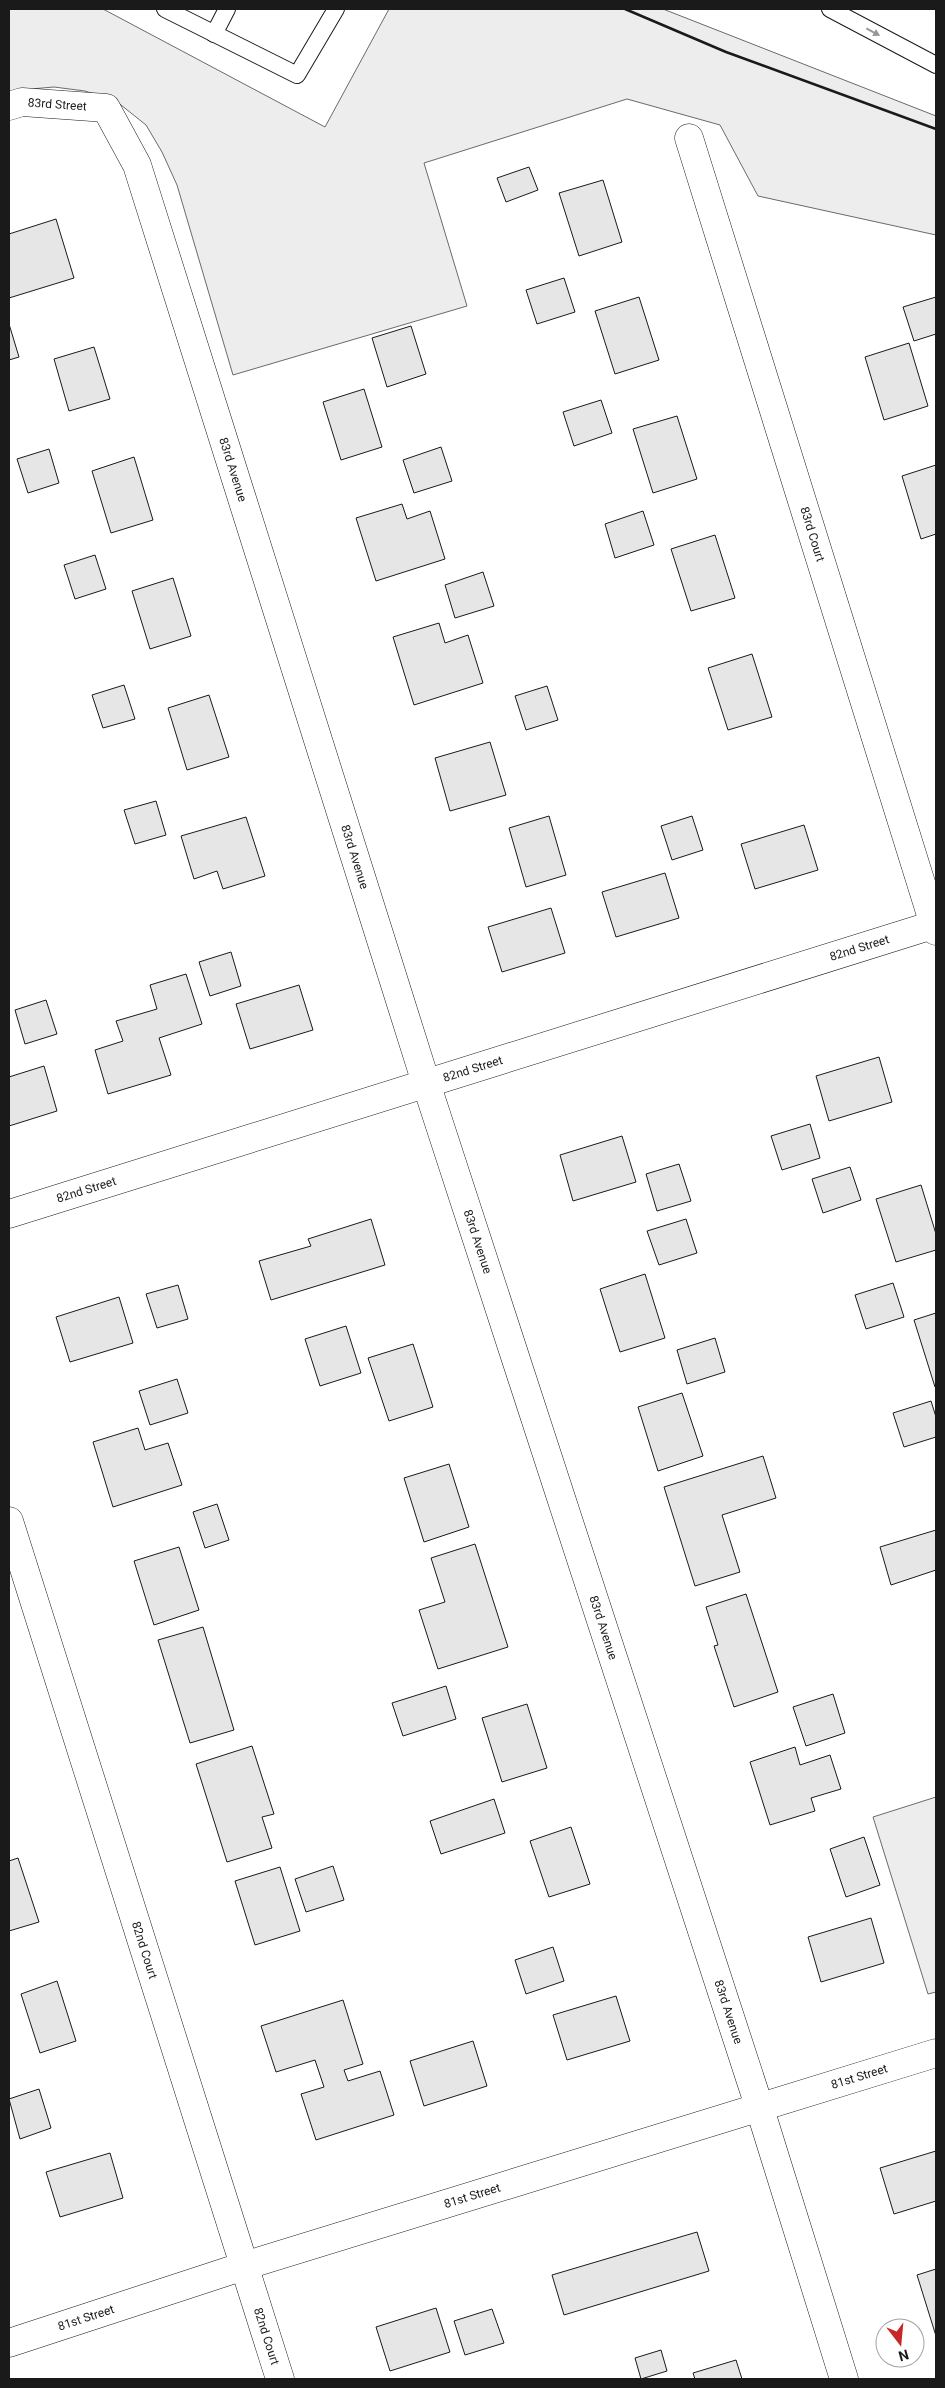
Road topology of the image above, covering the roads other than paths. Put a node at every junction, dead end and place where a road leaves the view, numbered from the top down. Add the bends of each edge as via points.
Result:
1 (165, 9) edge
2 (227, 9) edge
3 (336, 9) edge
4 (830, 9) edge
5 (214, 34) junction
6 (936, 65) edge
7 (9, 106) edge
8 (106, 108) joint
9 (689, 138) dead end
10 (936, 927) edge
11 (426, 1083) junction
12 (9, 1214) edge
13 (9, 1521) edge
14 (936, 2053) edge
15 (760, 2109) junction
16 (244, 2266) junction
17 (9, 2343) edge
18 (280, 2379) edge
19 (844, 2379) edge

1 - 5 lane
2 - 5 lane
3 - 5 lane via 297,75
4 -> 6 lane
7 - 8 street, 83rd Street via 22,102
8 - 11 street, 83rd Avenue via 137,165
9 - 10 street, 83rd Court
10 - 11 street, 82nd Street
11 - 12 street, 82nd Street
11 - 15 street, 83rd Avenue
13 - 16 street, 82nd Court
14 - 15 street, 81st Street
15 - 16 street, 81st Street
15 - 19 street, 83rd Avenue
16 - 17 street, 81st Street
16 - 18 street, 82nd Court

